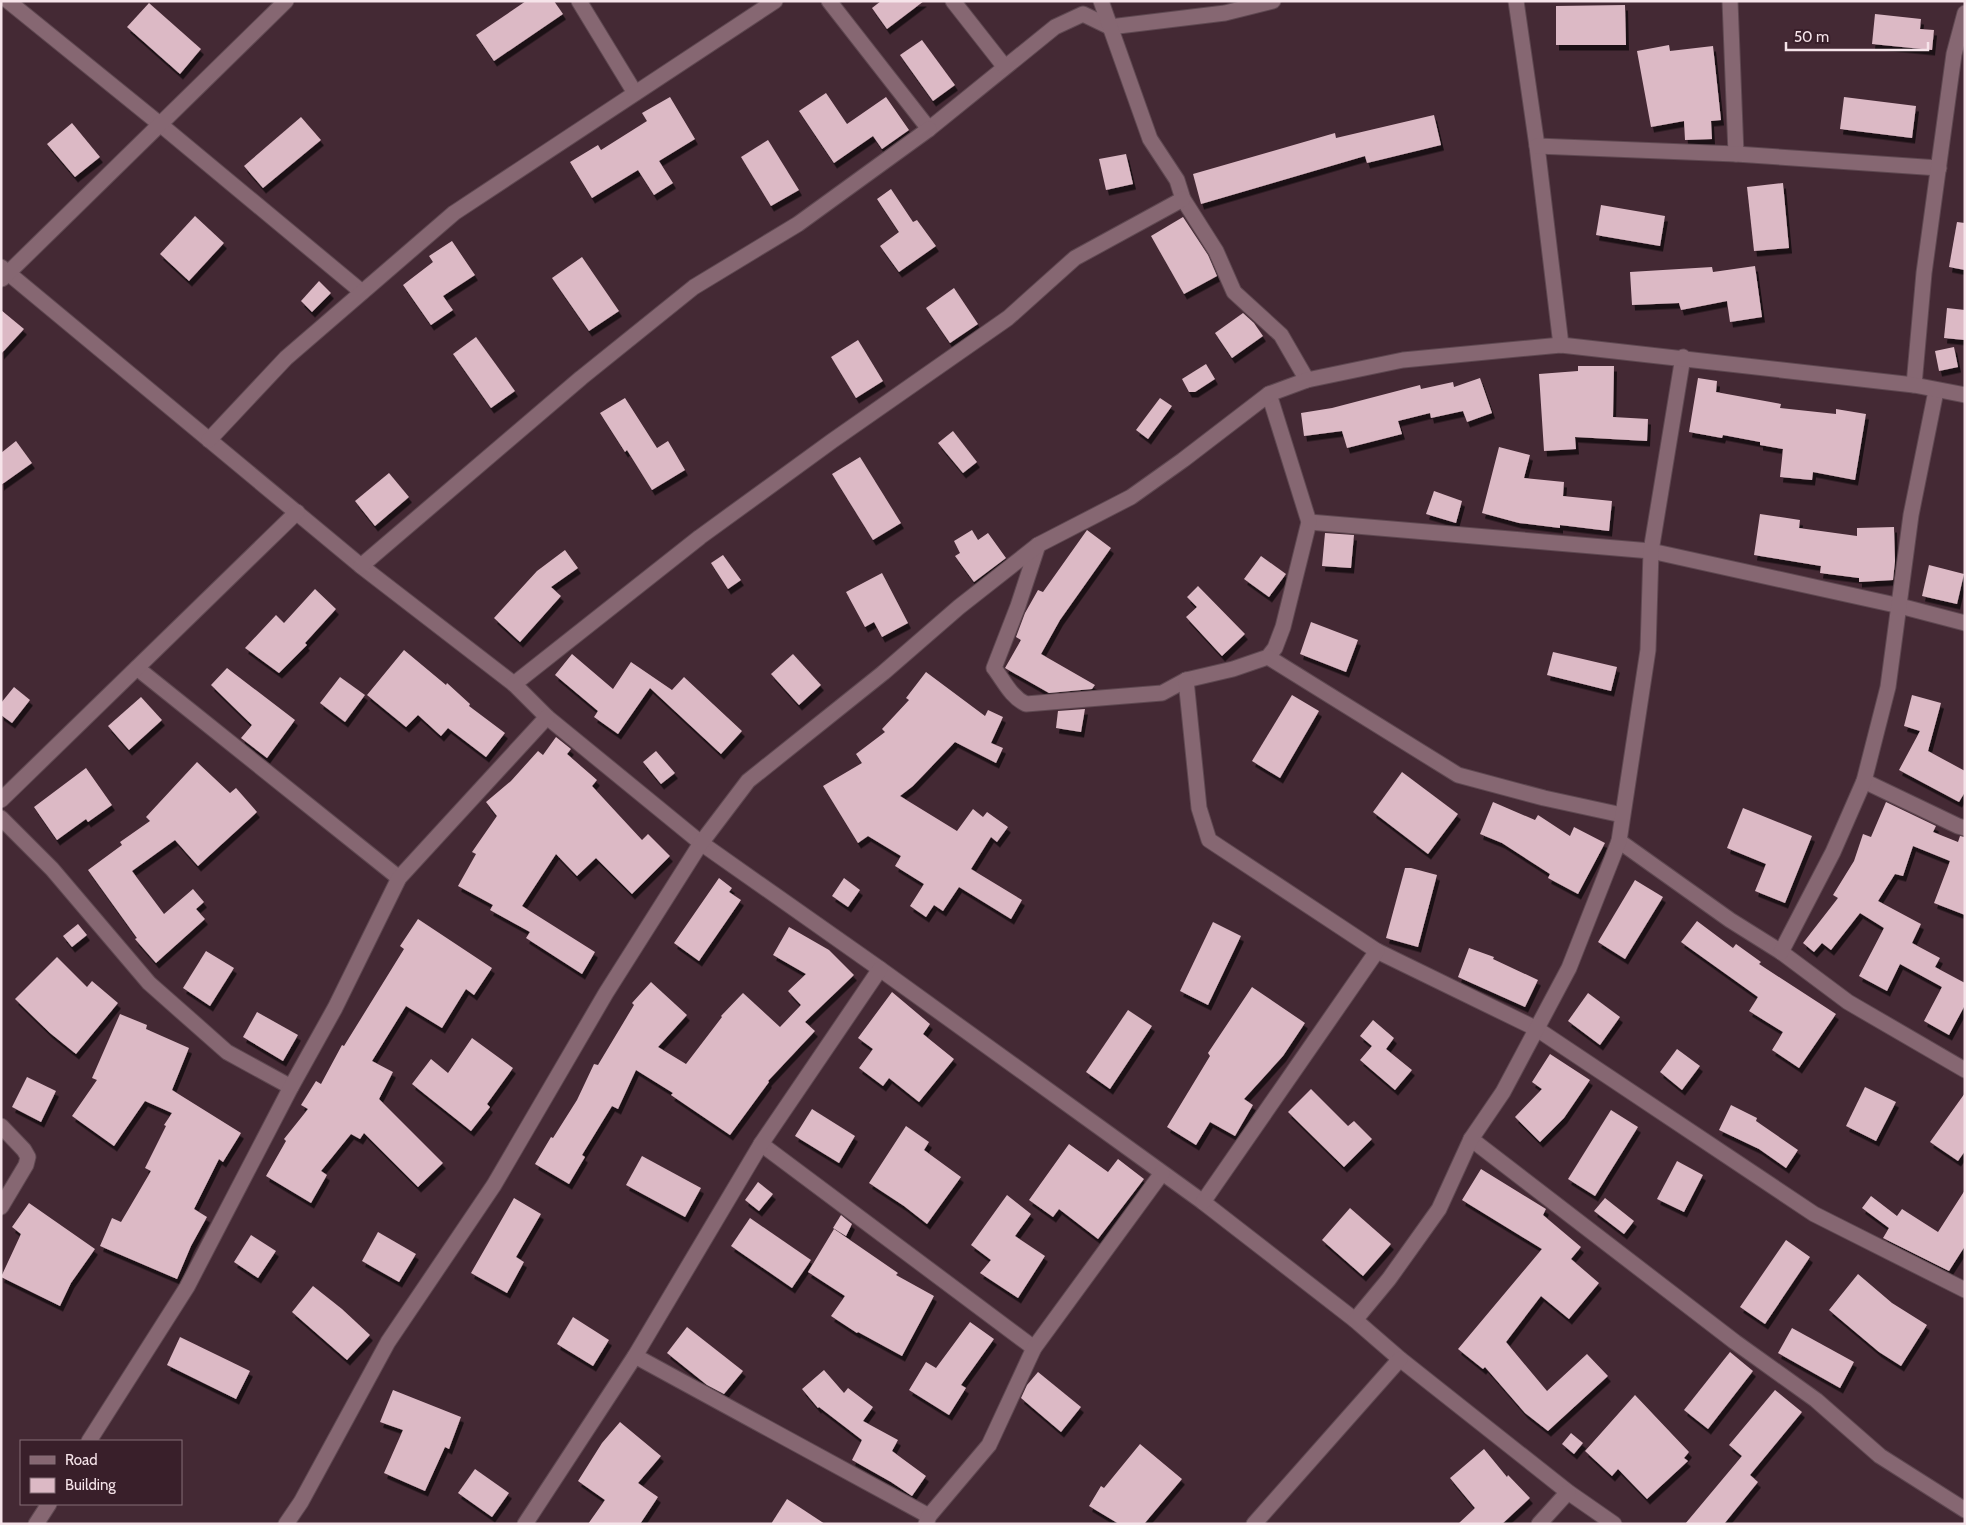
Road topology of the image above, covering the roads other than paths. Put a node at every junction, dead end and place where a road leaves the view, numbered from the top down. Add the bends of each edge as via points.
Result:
1 (8, 1) edge
2 (286, 1) edge
3 (579, 1) edge
4 (775, 1) edge
5 (829, 1) edge
6 (953, 1) edge
7 (1100, 1) edge
8 (1272, 1) edge
9 (1516, 1) edge
10 (1730, 1) edge
11 (1965, 13) edge
12 (1110, 27) junction
13 (1004, 66) junction
14 (635, 94) junction
15 (161, 125) junction
16 (929, 129) junction
17 (1537, 146) junction
18 (1736, 154) junction
19 (1939, 168) junction
20 (1183, 199) junction
21 (4, 273) edge
22 (362, 292) junction
23 (1561, 345) junction
24 (1683, 357) junction
25 (1307, 380) junction
26 (1914, 385) junction
27 (1936, 391) junction
28 (1269, 394) junction
29 (1965, 395) edge
30 (209, 440) junction
31 (297, 512) junction
32 (1309, 522) junction
33 (1038, 545) junction
34 (1651, 551) junction
35 (361, 566) junction
36 (1900, 606) junction
37 (1965, 623) edge
38 (1268, 657) junction
39 (137, 668) junction
40 (1186, 680) junction
41 (514, 684) junction
42 (547, 717) junction
43 (1864, 781) junction
44 (1, 800) edge
45 (1622, 815) junction
46 (1, 818) edge
47 (1965, 828) edge
48 (1619, 841) junction
49 (701, 843) junction
50 (399, 878) junction
51 (1377, 951) junction
52 (1781, 952) junction
53 (880, 969) junction
54 (1536, 1029) junction
55 (1965, 1070) edge
56 (290, 1087) junction
57 (1, 1126) edge
58 (1471, 1139) junction
59 (761, 1144) junction
60 (1162, 1173) junction
61 (1203, 1202) junction
62 (1, 1207) edge
63 (1965, 1290) edge
64 (1355, 1320) junction
65 (1034, 1348) junction
66 (635, 1356) junction
67 (1400, 1359) junction
68 (89, 1440) edge
69 (1568, 1492) junction
70 (48, 1505) edge
71 (1965, 1510) edge
72 (928, 1520) edge
73 (531, 1521) edge
74 (36, 1524) edge
75 (286, 1524) edge
76 (1254, 1524) edge
77 (1539, 1524) edge
78 (1614, 1524) edge

1 - 15 street
2 - 15 street
3 - 14 street
4 - 14 street
5 - 16 street
6 - 13 street
7 - 12 street
8 - 12 street via 1225,13
9 - 17 street
10 - 18 street
11 - 19 street via 1954,54
12 - 13 street via 1083,14 1055,27
12 - 20 street via 1150,139 1177,180
13 - 16 street
14 - 22 street via 454,213
15 - 21 street
15 - 22 street
16 - 35 street via 798,224 694,287 581,378
17 - 18 street
17 - 23 street
18 - 19 street
19 - 26 street via 1924,273
20 - 25 street via 1216,251 1234,292 1281,334
20 - 41 street via 1075,258 1008,318 700,537
21 - 30 street
22 - 30 street via 286,358
23 - 24 street
23 - 25 street via 1403,360
24 - 26 street
24 - 34 street
25 - 28 street
26 - 27 street
27 - 29 street
27 - 36 street via 1911,515
28 - 32 street
28 - 33 street via 1131,497
30 - 31 street
31 - 35 street
31 - 39 street
32 - 34 street
32 - 38 street via 1283,627
33 - 40 street via 994,668 1013,694 1026,704 1162,693
33 - 49 street via 748,781
34 - 36 street
34 - 45 street via 1648,650
35 - 41 street
36 - 37 street
36 - 43 street via 1888,687
38 - 40 street
38 - 45 street via 1458,775
39 - 44 street
39 - 50 street
40 - 51 street via 1199,808 1210,840
41 - 42 street
42 - 49 street
42 - 50 street
43 - 47 street
43 - 52 street via 1833,852
45 - 48 street
46 - 56 street via 52,869 149,983 227,1052
48 - 52 street
48 - 54 street via 1569,968
49 - 53 street
49 - 75 street via 606,993 494,1185 388,1342
50 - 56 street via 336,1008
51 - 54 street
51 - 61 street
52 - 55 street via 1848,1002
53 - 59 street
53 - 60 street
54 - 58 street via 1503,1092
54 - 63 street via 1814,1214
56 - 68 street via 187,1286
57 - 62 street via 28,1157
58 - 64 street via 1438,1209 1389,1279
58 - 71 street via 1735,1342 1816,1400 1880,1456
59 - 65 street
59 - 66 street
60 - 61 street
60 - 65 street
61 - 64 street
64 - 67 street
65 - 72 street via 989,1445
66 - 72 street
66 - 73 street
67 - 69 street
67 - 76 street
69 - 77 street
69 - 78 street
70 - 74 street

